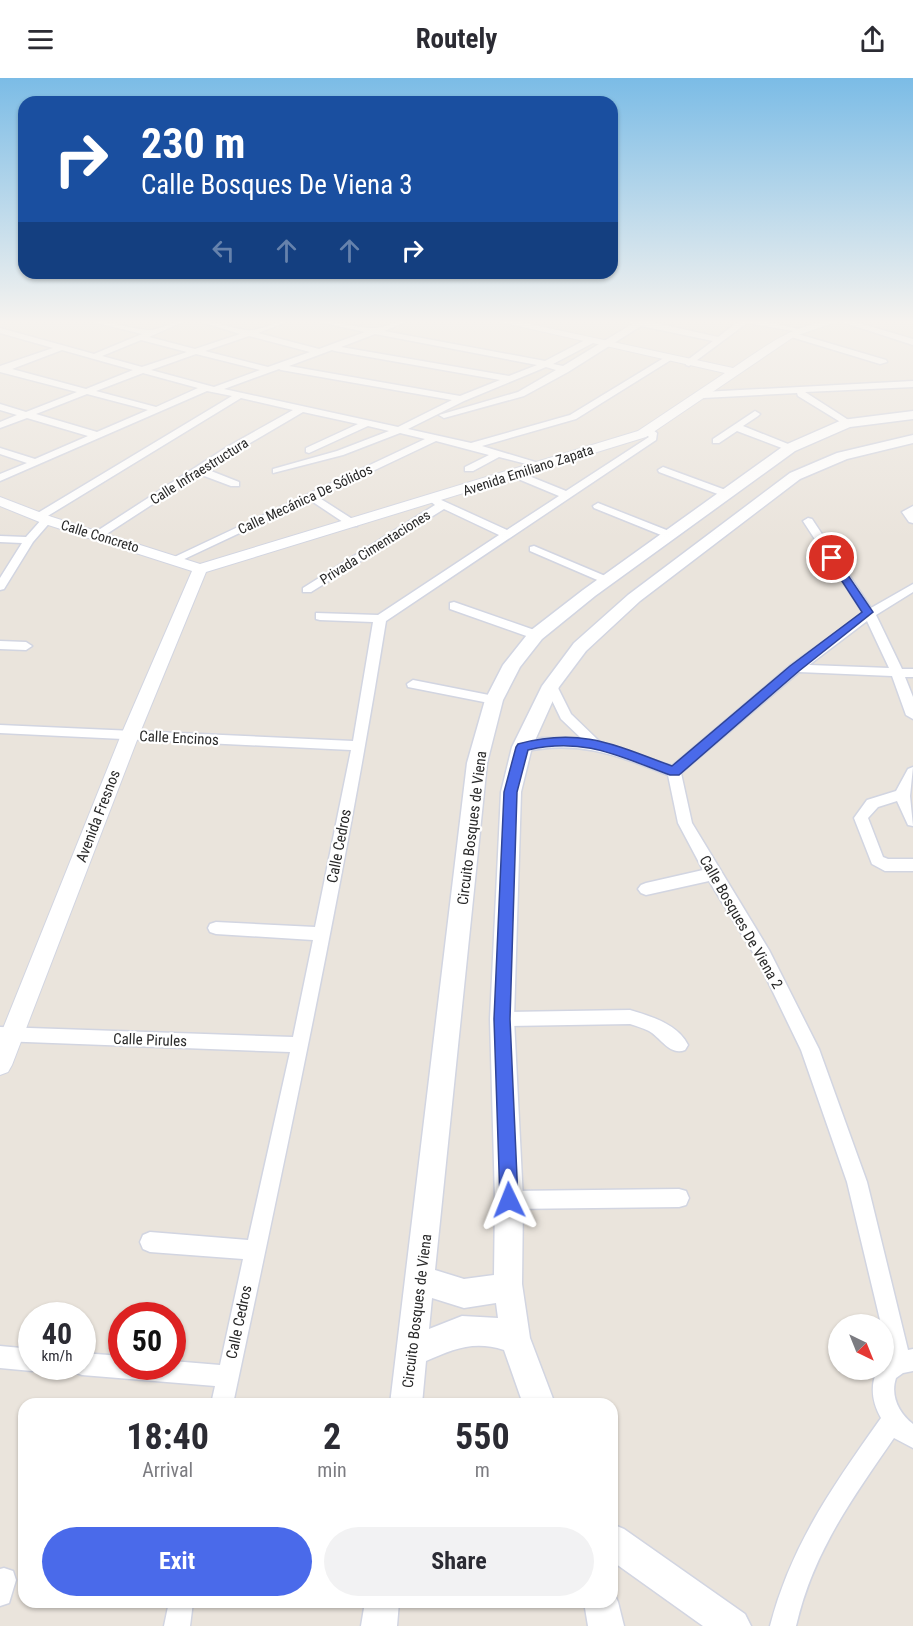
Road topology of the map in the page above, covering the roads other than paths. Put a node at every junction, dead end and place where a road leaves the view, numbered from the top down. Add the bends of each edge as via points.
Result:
1 (78, 393) edge
2 (93, 393) edge
3 (198, 393) edge
4 (228, 393) edge
5 (429, 393) edge
6 (476, 393) edge
7 (522, 393) edge
8 (612, 393) edge
9 (705, 393) edge
10 (737, 393) edge
11 (801, 394) dead end
12 (703, 395) junction
13 (239, 396) junction
14 (461, 399) junction
15 (0, 407) edge
16 (154, 409) junction
17 (302, 409) junction
18 (26, 414) junction
19 (755, 414) dead end
20 (913, 415) edge
21 (418, 422) junction
22 (368, 423) junction
23 (847, 423) junction
24 (0, 425) edge
25 (736, 427) junction
26 (400, 430) junction
27 (647, 430) junction
28 (96, 435) junction
29 (435, 438) junction
30 (913, 439) edge
31 (716, 441) dead end
32 (471, 446) junction
33 (790, 448) junction
34 (309, 450) dead end
35 (0, 451) edge
36 (498, 454) junction
37 (35, 462) junction
38 (538, 466) junction
39 (469, 469) dead end
40 (199, 470) junction
41 (663, 470) dead end
42 (276, 471) dead end
43 (515, 474) junction
44 (0, 478) edge
45 (235, 484) dead end
46 (727, 494) junction
47 (567, 495) junction
48 (310, 496) junction
49 (0, 501) edge
50 (438, 502) junction
51 (598, 506) dead end
52 (913, 509) edge
53 (43, 518) junction
54 (913, 520) edge
55 (808, 521) dead end
56 (353, 524) junction
57 (506, 534) junction
58 (670, 534) junction
59 (98, 535) junction
60 (0, 539) edge
61 (29, 540) junction
62 (534, 549) dead end
63 (174, 560) junction
64 (200, 569) junction
65 (600, 585) junction
66 (0, 587) edge
67 (913, 587) edge
68 (307, 590) dead end
69 (629, 602) junction
70 (454, 606) dead end
71 (868, 612) junction
72 (320, 616) dead end
73 (380, 619) junction
74 (536, 635) junction
75 (0, 645) edge
76 (26, 646) dead end
77 (795, 668) junction
78 (897, 671) junction
79 (913, 673) edge
80 (413, 684) dead end
81 (551, 687) junction
82 (494, 700) junction
83 (913, 715) edge
84 (0, 729) edge
85 (130, 735) junction
86 (594, 742) junction
87 (359, 746) junction
88 (522, 747) junction
89 (674, 772) junction
90 (913, 772) edge
91 (902, 795) junction
92 (913, 821) edge
93 (913, 865) edge
94 (712, 874) junction
95 (646, 889) dead end
96 (216, 928) dead end
97 (322, 934) junction
98 (502, 1019) junction
99 (6, 1034) edge
100 (300, 1045) junction
101 (679, 1045) dead end
102 (0, 1065) edge
103 (679, 1198) dead end
104 (509, 1200) junction
105 (150, 1242) dead end
106 (253, 1250) junction
107 (421, 1278) junction
108 (508, 1284) junction
109 (515, 1338) junction
110 (412, 1352) junction
111 (0, 1357) edge
112 (18, 1359) edge
113 (906, 1360) edge
114 (96, 1365) edge
115 (227, 1376) junction
116 (223, 1398) edge
117 (407, 1398) edge
118 (537, 1398) edge
119 (893, 1420) junction
120 (913, 1437) edge
121 (618, 1545) edge
122 (181, 1608) edge
123 (381, 1608) edge
124 (602, 1608) edge
125 (177, 1626) edge
126 (379, 1626) edge
127 (606, 1626) edge
128 (733, 1626) edge
129 (783, 1626) edge

1 - 18 street
2 - 16 street
3 - 16 street
4 - 13 street
5 - 14 street
6 - 14 street
7 - 21 street
8 - 32 street via 573,417
9 - 12 street, Avenida Emiliano Zapata
10 - 12 street
11 - 23 street
12 - 27 street, Avenida Emiliano Zapata
13 - 17 street
13 - 53 street
14 - 21 street
15 - 18 street
16 - 28 street
17 - 22 street
17 - 40 street, Calle Infraestructura
18 - 24 street
18 - 28 street
19 - 25 street
20 - 23 main road, Circuito Bosques de Viena
21 - 26 street
22 - 26 street
22 - 34 street
23 - 33 main road, Circuito Bosques de Viena
25 - 31 street
25 - 33 street
26 - 29 street
26 - 42 street via 340,453
27 - 38 street, Avenida Emiliano Zapata
27 - 47 street via 653,438
28 - 37 street
29 - 32 street
29 - 48 street, Calle Mecánica De Sólidos
30 - 69 main road via 842,456 795,476
32 - 36 street
33 - 46 main road, Circuito Bosques de Viena
35 - 37 street
36 - 38 street
36 - 39 street
37 - 44 street
38 - 43 street, Avenida Emiliano Zapata
40 - 45 street
40 - 59 street, Calle Infraestructura
41 - 46 street
43 - 47 street
43 - 50 street, Avenida Emiliano Zapata
46 - 58 main road, Circuito Bosques de Viena
47 - 57 street
48 - 56 street
48 - 63 street, Calle Mecánica De Sólidos
49 - 53 street, Calle Concreto
50 - 56 street, Avenida Emiliano Zapata
50 - 57 street
50 - 68 street, Privada Cimentaciones
51 - 58 street
52 - 54 street via 907,512
53 - 59 street, Calle Concreto
53 - 61 street
55 - 71 street
56 - 64 street, Avenida Emiliano Zapata
57 - 73 street
58 - 65 main road, Circuito Bosques de Viena
59 - 63 street, Calle Concreto
60 - 61 street
61 - 66 street
62 - 65 street
63 - 64 street, Calle Concreto
64 - 85 street, Avenida Fresnos
65 - 69 main road via 611,597
65 - 74 main road, Circuito Bosques de Viena
67 - 71 street
69 - 81 main road via 580,646
70 - 74 street
71 - 77 street
71 - 78 street
72 - 73 street
73 - 87 street, Calle Cedros
74 - 82 main road, Circuito Bosques de Viena via 512,665
75 - 76 street
77 - 78 street
77 - 89 street
78 - 79 street
78 - 83 street
80 - 82 street
81 - 86 street via 561,709
81 - 88 main road
82 - 107 main road, Circuito Bosques de Viena via 477,763
84 - 85 street, Calle Encinos
85 - 87 street, Calle Encinos
85 - 99 street, Avenida Fresnos
86 - 88 street via 553,740
86 - 89 street
87 - 97 street, Calle Cedros
88 - 98 main road via 511,792
89 - 94 street, Calle Bosques De Viena 2 via 685,823
90 - 91 street
91 - 92 street
91 - 93 street via 878,799 861,818 877,860 885,865
94 - 95 street
94 - 113 street, Calle Bosques De Viena 2 via 764,955 810,1049 857,1182
96 - 97 street
97 - 100 street, Calle Cedros
98 - 101 street via 630,1017 654,1025
98 - 104 main road
99 - 100 street, Calle Pirules
99 - 102 street, Avenida Fresnos
100 - 106 street, Calle Cedros
103 - 104 street
104 - 108 main road
105 - 106 street
106 - 115 street, Calle Cedros
107 - 108 main road via 450,1293 468,1296
107 - 110 main road, Circuito Bosques de Viena
108 - 109 main road
109 - 110 main road via 474,1328
109 - 118 main road
110 - 117 main road, Circuito Bosques de Viena
111 - 112 street
113 - 119 street via 888,1369 882,1384 884,1402
114 - 115 street
115 - 116 street, Calle Cedros
119 - 120 street
119 - 129 street via 821,1524 789,1593
121 - 128 main road
122 - 125 street
123 - 126 main road
124 - 127 main road

